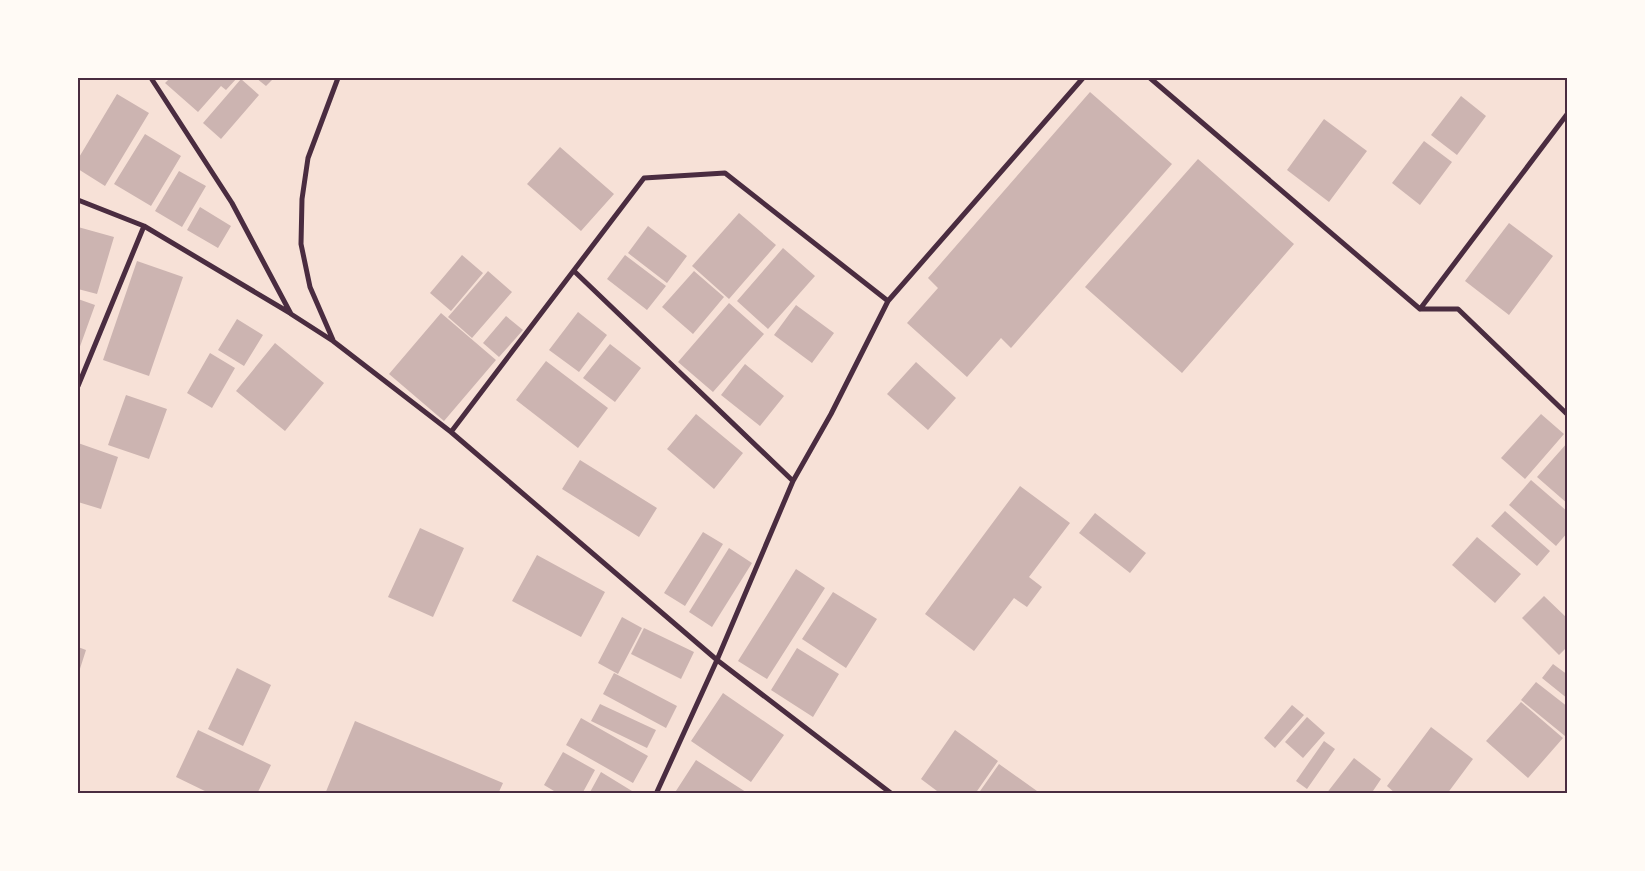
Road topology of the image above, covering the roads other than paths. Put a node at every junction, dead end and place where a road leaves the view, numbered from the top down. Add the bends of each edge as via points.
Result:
1 (151, 78) edge
2 (338, 78) edge
3 (1083, 78) edge
4 (1150, 78) edge
5 (1157, 80) edge
6 (1568, 112) edge
7 (78, 200) edge
8 (144, 226) junction
9 (574, 271) junction
10 (888, 301) junction
11 (1420, 309) junction
12 (291, 314) junction
13 (333, 341) junction
14 (78, 386) edge
15 (1568, 415) edge
16 (452, 432) junction
17 (793, 481) junction
18 (717, 660) junction
19 (656, 794) edge
20 (892, 794) edge

1 - 12 street via 232,204
2 - 13 street via 308,158 302,200 301,244 310,287
3 - 10 street
4 - 5 street
5 - 11 street
6 - 11 street
7 - 8 street
8 - 12 street
8 - 14 street
9 - 10 street via 644,178 725,172
9 - 16 street
9 - 17 street
10 - 17 street
11 - 15 street via 1458,309
12 - 13 street
13 - 16 street
16 - 18 street
17 - 18 street
18 - 19 street
18 - 20 street

